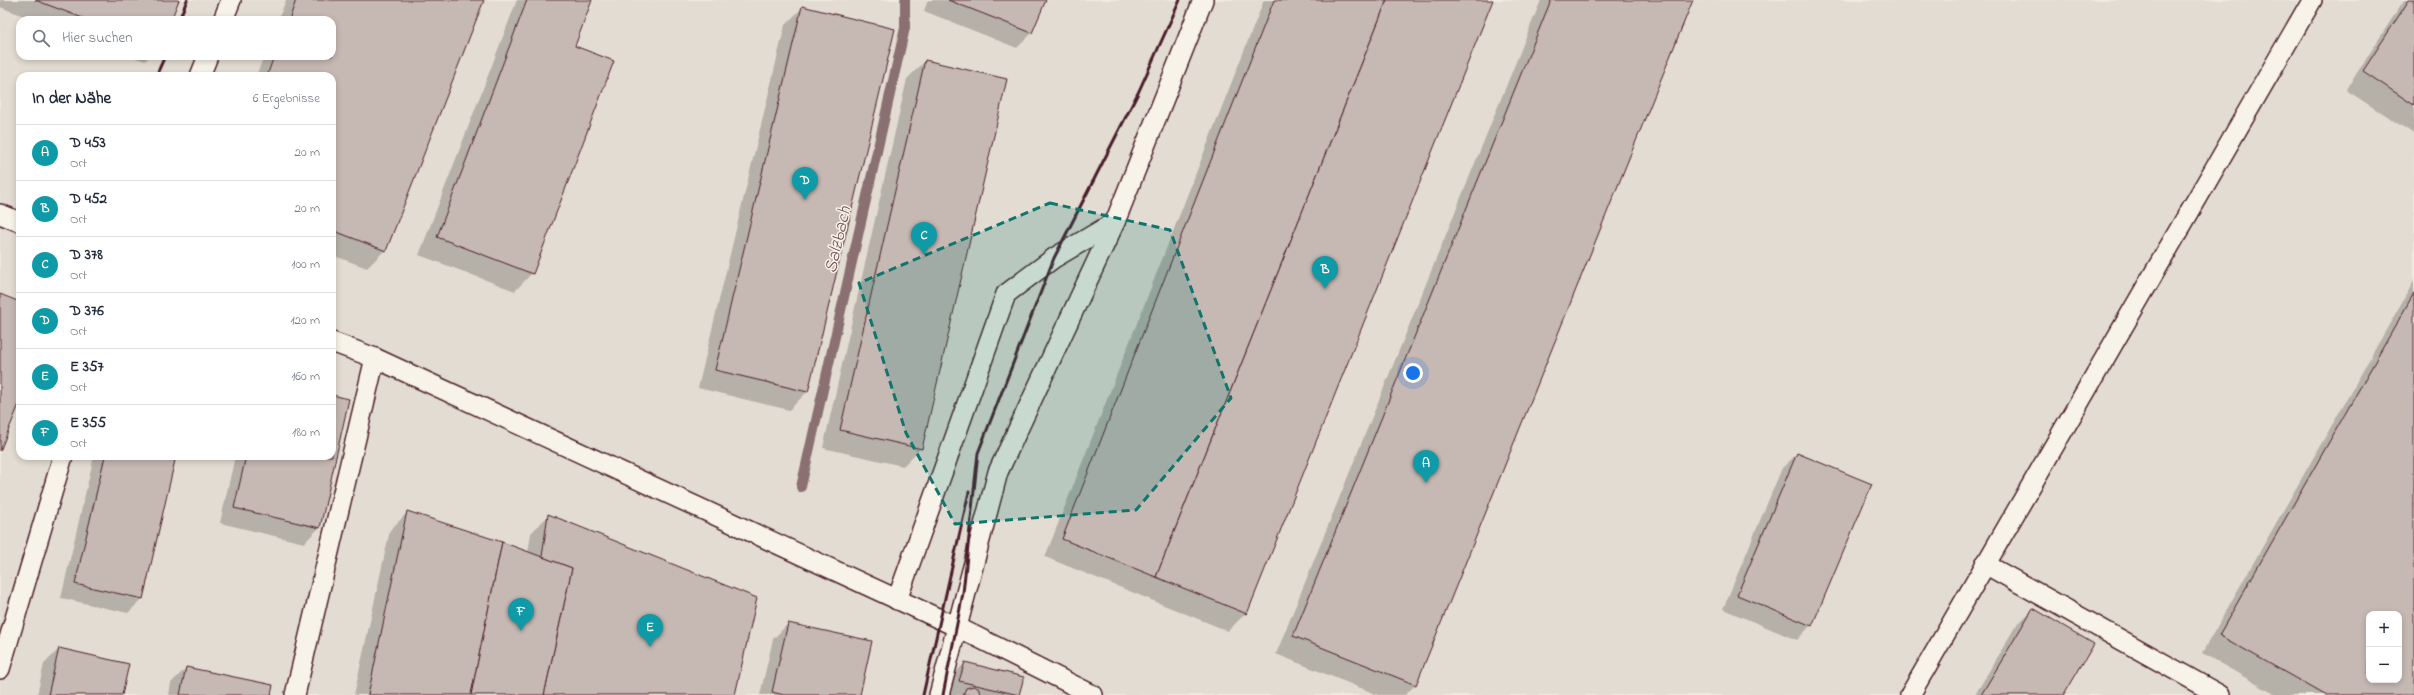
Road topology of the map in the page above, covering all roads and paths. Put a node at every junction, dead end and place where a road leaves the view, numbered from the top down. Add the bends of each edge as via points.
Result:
1 (231, 0) edge
2 (1203, 0) edge
3 (2312, 0) edge
4 (224, 16) edge
5 (206, 60) edge
6 (202, 72) edge
7 (0, 214) edge
8 (16, 220) edge
9 (1115, 222) junction
10 (336, 343) edge
11 (375, 358) junction
12 (62, 460) edge
13 (1985, 564) junction
14 (897, 600) junction
15 (957, 627) junction
16 (0, 669) edge
17 (295, 695) edge
18 (939, 695) edge
19 (1093, 695) edge
20 (1910, 695) edge
21 (2220, 695) edge

1 - 4 lane
2 - 9 lane
3 - 13 lane
5 - 6 lane
7 - 8 lane
9 - 14 lane via 1054,258 1006,294
9 - 15 lane via 998,472
10 - 11 lane
11 - 14 lane
11 - 17 lane
12 - 16 lane
13 - 20 lane
13 - 21 lane
14 - 15 lane
15 - 18 lane
15 - 19 lane

